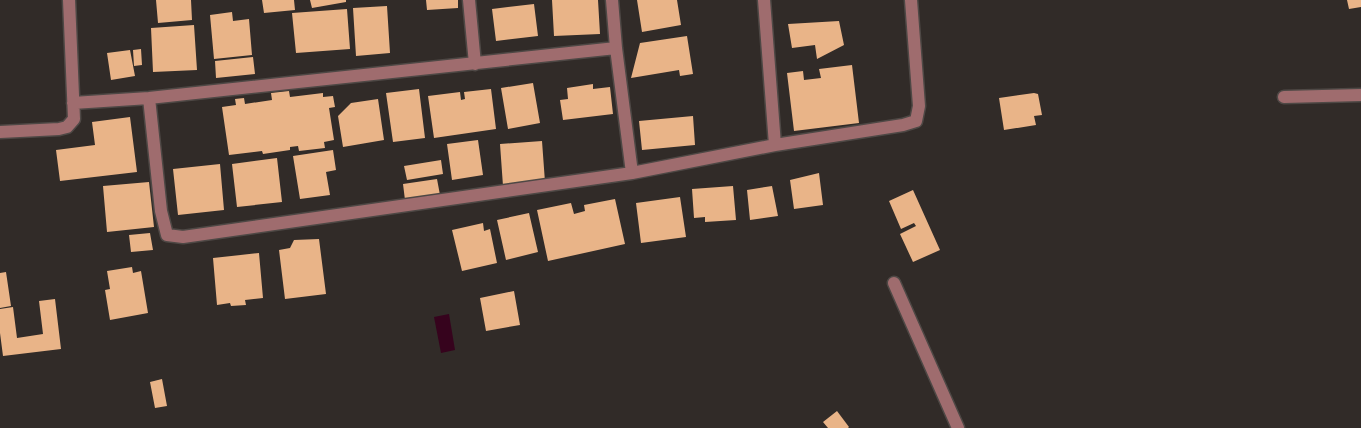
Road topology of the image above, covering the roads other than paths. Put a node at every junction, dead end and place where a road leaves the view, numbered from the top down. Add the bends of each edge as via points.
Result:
1 (69, 0) edge
2 (469, 0) edge
3 (612, 0) edge
4 (764, 0) edge
5 (911, 0) edge
6 (616, 48) junction
7 (475, 64) junction
8 (1361, 95) edge
9 (1284, 97) dead end
10 (149, 98) junction
11 (73, 103) junction
12 (0, 132) edge
13 (774, 145) junction
14 (632, 173) junction
15 (894, 282) dead end
16 (958, 428) edge

1 - 11 street
2 - 7 street
3 - 6 street
4 - 13 street
5 - 13 street via 919,106 916,121
6 - 7 street
6 - 14 street
7 - 10 street
8 - 9 street
10 - 11 street
10 - 14 street via 161,211 167,235 183,237
11 - 12 street via 74,119 67,127
13 - 14 street
15 - 16 street

